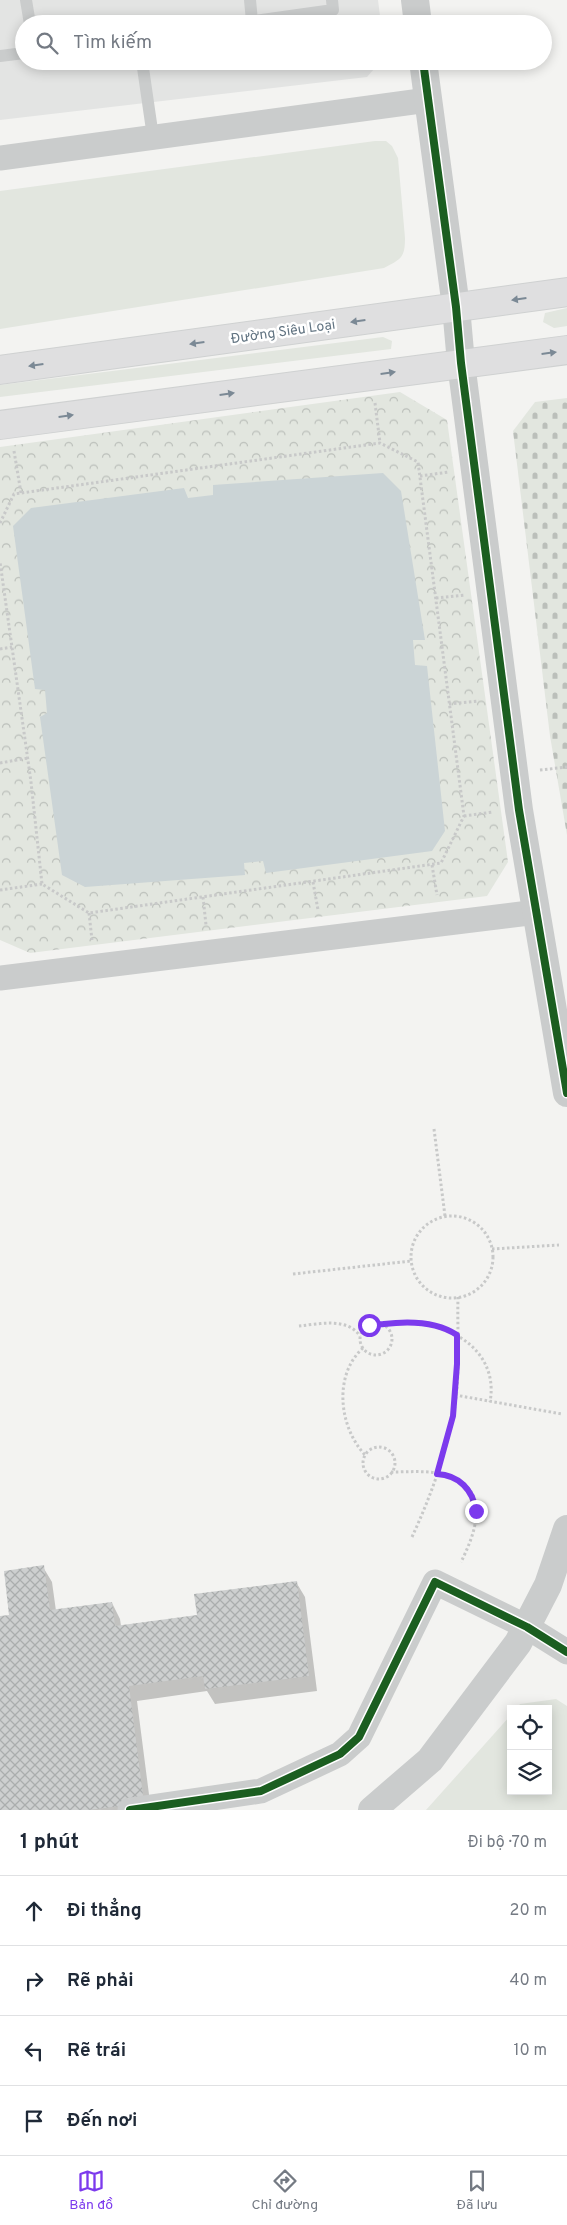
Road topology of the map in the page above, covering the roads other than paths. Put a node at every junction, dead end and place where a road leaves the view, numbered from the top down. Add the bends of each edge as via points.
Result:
1 (26, 0) edge
2 (250, 0) edge
3 (332, 0) edge
4 (415, 0) edge
5 (28, 15) edge
6 (251, 15) edge
7 (296, 15) edge
8 (417, 15) edge
9 (15, 54) edge
10 (0, 56) edge
11 (143, 70) edge
12 (424, 70) edge
13 (428, 100) junction
14 (152, 137) junction
15 (0, 158) edge
16 (567, 292) edge
17 (456, 307) junction
18 (567, 350) edge
19 (462, 363) junction
20 (0, 370) edge
21 (0, 425) edge
22 (536, 912) junction
23 (0, 978) edge
24 (567, 1093) edge
25 (567, 1529) edge
26 (527, 1627) junction
27 (567, 1652) edge
28 (130, 1810) edge
29 (372, 1810) edge

1 - 5 lane
2 - 6 lane
3 - 7 lane via 333,10
4 - 8 street
9 - 10 lane
11 - 14 lane
12 - 13 street
13 - 14 street
13 - 17 street
14 - 15 street
16 -> 17 main road, Đường Siêu Loại
17 - 19 street
17 -> 20 main road, Đường Siêu Loại
19 -> 18 main road
21 -> 19 main road
19 - 22 street via 519,810
22 - 23 street
22 - 24 street
25 - 26 street via 548,1585
26 - 27 street
26 - 28 street via 435,1582 360,1737 340,1754 261,1791
26 - 29 street via 430,1760

